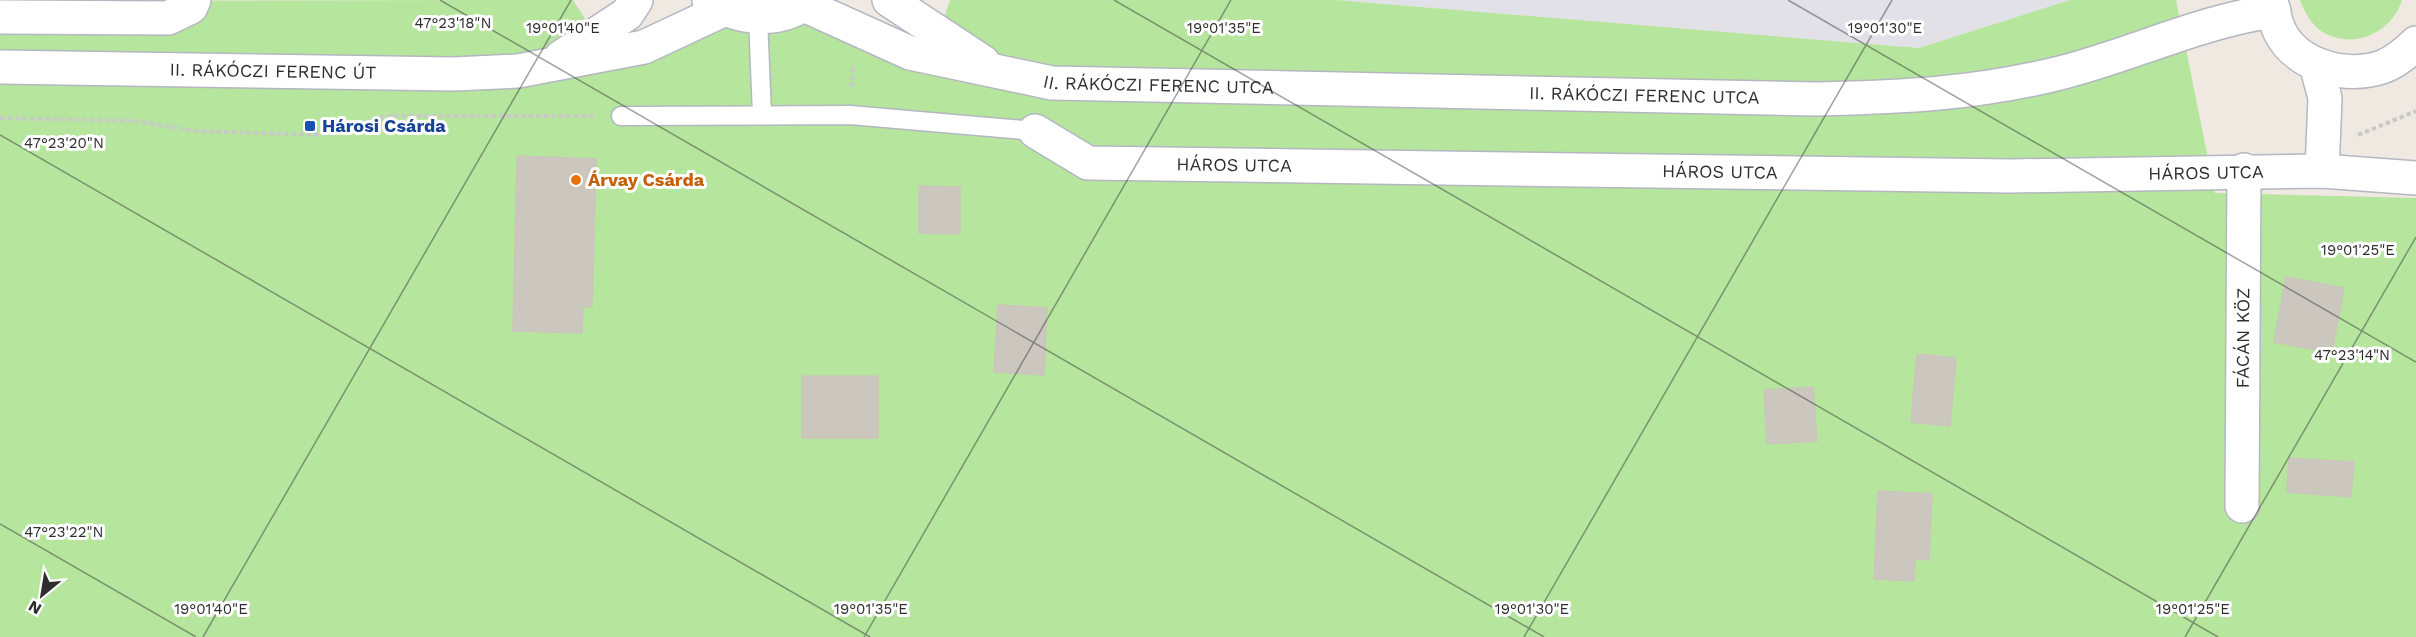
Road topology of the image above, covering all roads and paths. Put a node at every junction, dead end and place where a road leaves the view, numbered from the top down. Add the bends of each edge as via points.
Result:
1 (194, 0) edge
2 (636, 0) edge
3 (889, 0) edge
4 (807, 2) edge
5 (716, 5) edge
6 (2272, 5) edge
7 (0, 17) edge
8 (758, 17) junction
9 (2411, 52) edge
10 (2316, 64) junction
11 (0, 67) edge
12 (544, 67) junction
13 (2363, 72) junction
14 (1003, 74) junction
15 (2416, 111) edge
16 (762, 115) junction
17 (621, 116) joint
18 (0, 118) edge
19 (1035, 131) joint
20 (2322, 149) junction
21 (2244, 170) junction
22 (2416, 178) edge
23 (2242, 506) dead end

1 - 7 main road via 192,7 168,18
2 - 12 main road via 627,14
3 - 14 main road, II. RÁKÓCZI FERENC UTCA
4 - 8 main road via 782,14
4 - 14 main road, II. RÁKÓCZI FERENC UTCA via 910,53
5 - 8 main road
5 - 12 main road via 644,47
6 - 10 main road via 2280,32 2295,51
6 - 14 main road, II. RÁKÓCZI FERENC UTCA via 2061,73 1976,91 1911,97 1816,99 1319,90 1052,83
8 - 16 lane
9 - 13 main road
10 - 13 main road via 2339,71
10 - 20 main road via 2325,98
11 - 12 main road, II. RÁKÓCZI FERENC ÚT via 454,74
13 - 20 main road via 2336,101
15 - 20 path
16 - 17 lane
16 - 19 lane via 850,115
17 - 18 path via 386,116 321,135 195,131 135,121
19 - 21 main road, HÁROS UTCA via 1088,163 2010,176
20 - 21 main road, HÁROS UTCA
20 - 22 main road, HÁROS UTCA
21 - 23 main road, FÁCÁN KÖZ

